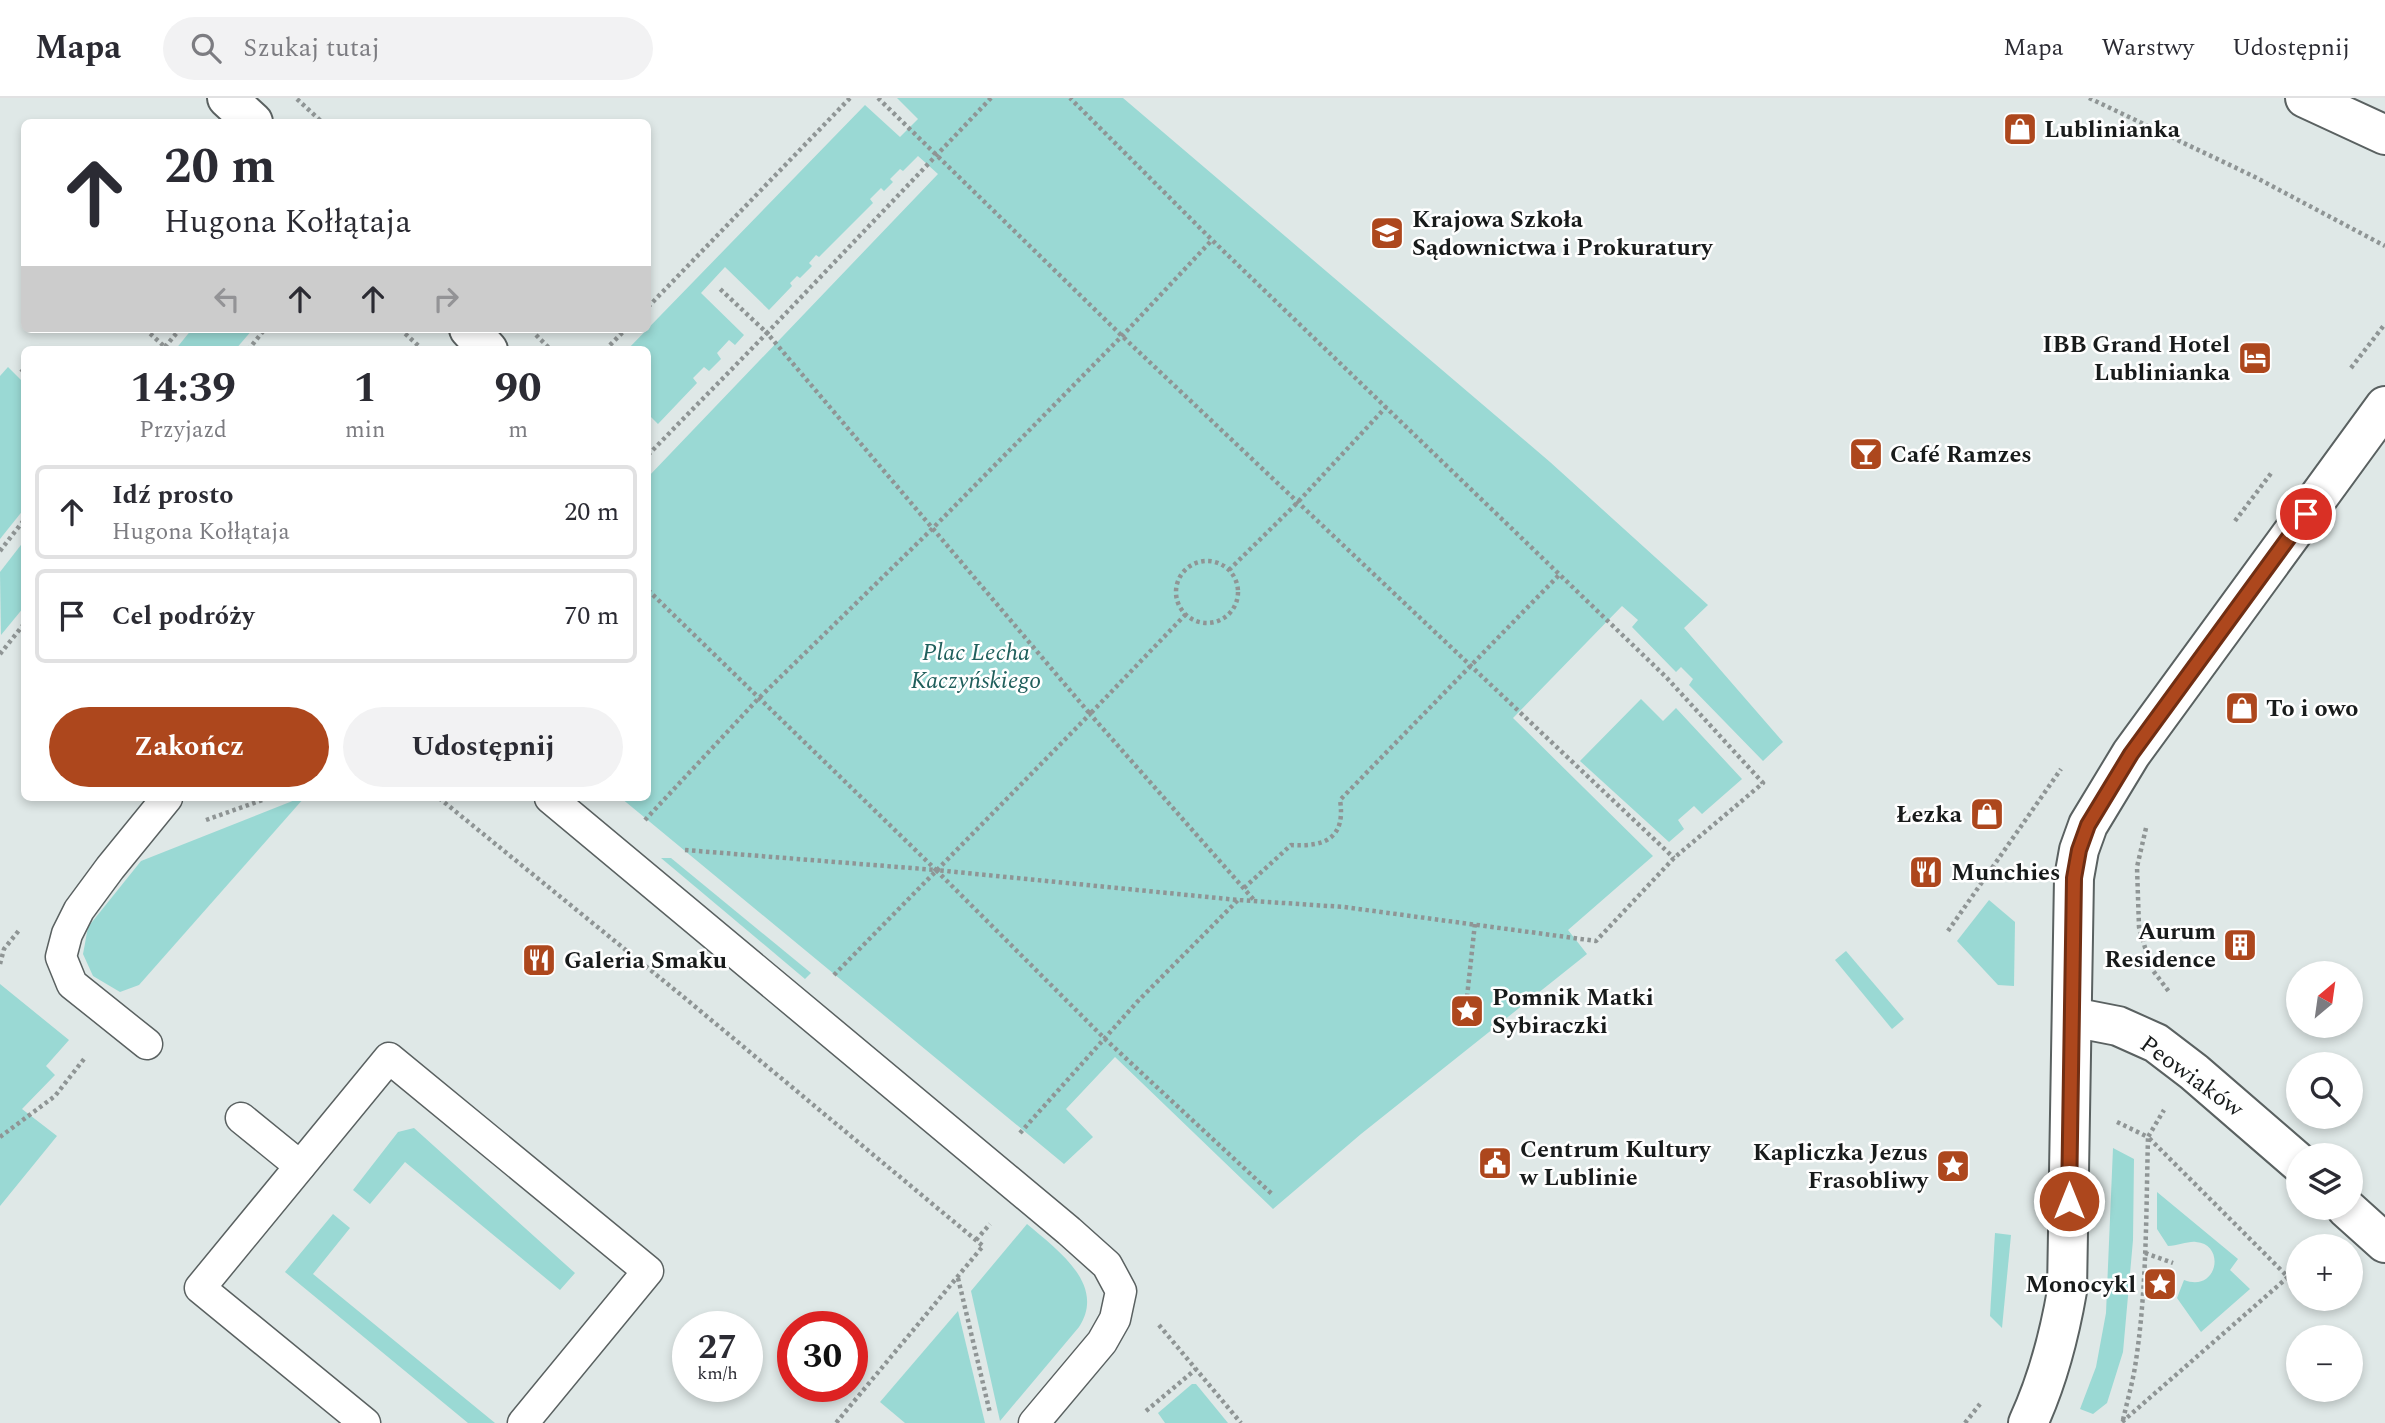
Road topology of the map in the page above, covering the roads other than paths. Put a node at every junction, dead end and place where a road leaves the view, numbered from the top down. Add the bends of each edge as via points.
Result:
1 (227, 98) edge
2 (2305, 98) edge
3 (250, 119) edge
4 (2385, 135) edge
5 (473, 333) edge
6 (484, 346) edge
7 (2385, 406) edge
8 (165, 801) edge
9 (554, 801) edge
10 (2073, 1017) junction
11 (147, 1044) dead end
12 (241, 1118) dead end
13 (2286, 1152) edge
14 (300, 1166) junction
15 (2359, 1220) edge
16 (2385, 1243) edge
17 (365, 1423) edge
18 (523, 1423) edge
19 (1034, 1423) edge
20 (2028, 1423) edge

1 - 3 street
2 - 4 street
5 - 6 street
7 - 10 street via 2131,754 2088,825 2074,878
8 - 11 lane via 79,910 61,957 72,984
9 - 19 lane via 1107,1265 1121,1291 1115,1319 1102,1342
10 - 13 street, Peowiaków via 2118,1026 2156,1043
10 - 20 street via 2067,1290 2049,1373
12 - 14 lane
14 - 17 lane via 200,1288
14 - 18 lane via 389,1058 648,1271
15 - 16 street

